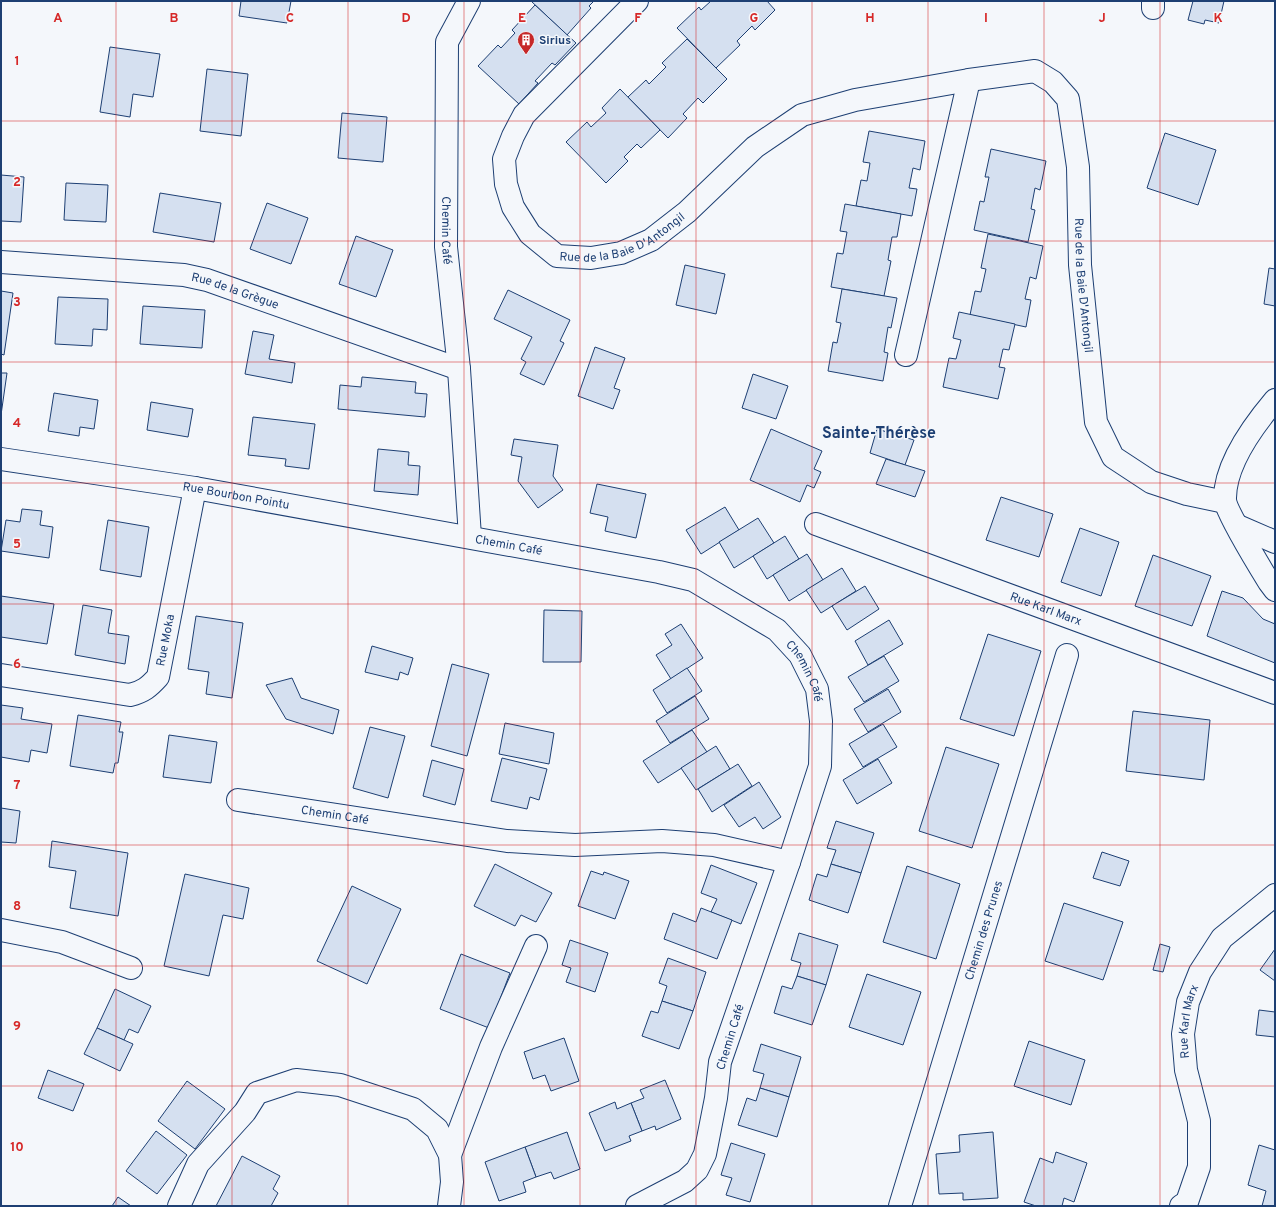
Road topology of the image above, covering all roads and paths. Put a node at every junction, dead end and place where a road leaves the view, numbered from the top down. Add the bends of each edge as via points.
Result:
1 (469, 1) edge
2 (637, 1) edge
3 (969, 80) junction
4 (1, 262) edge
5 (906, 355) dead end
6 (459, 369) junction
7 (1275, 400) edge
8 (1, 459) edge
9 (195, 488) junction
10 (1225, 502) junction
11 (816, 524) dead end
12 (1238, 526) junction
13 (470, 538) junction
14 (1275, 542) edge
15 (1275, 590) edge
16 (1067, 655) dead end
17 (1, 675) edge
18 (1275, 693) edge
19 (238, 800) dead end
20 (789, 862) junction
21 (1275, 895) edge
22 (1, 930) edge
23 (536, 946) dead end
24 (131, 968) dead end
25 (450, 1155) junction
26 (1184, 1205) edge
27 (179, 1206) edge
28 (449, 1206) edge
29 (637, 1206) edge
30 (900, 1206) edge

1 - 6 street, Chemin Café via 447,42 446,247
2 - 3 street, Rue de la Baie D'Antongil via 524,115 504,159 506,184 513,207 530,234 557,256 591,258 621,253 651,240 687,212 755,146 802,115 855,100
3 - 5 street
3 - 10 street, Rue de la Baie D'Antongil via 1035,71 1053,82 1068,99 1078,168 1080,265 1096,422 1113,457 1151,482 1187,494
4 - 6 street, Rue de la Grègue via 184,275 208,280
6 - 13 street, Chemin Café
7 - 10 street via 1254,425 1230,472
8 - 9 street, Rue Bourbon Pointu
9 - 13 street, Rue Bourbon Pointu
9 - 17 street, Rue Moka via 158,676 150,686 130,695
10 - 12 street
11 - 18 street, Rue Karl Marx
12 - 14 street
12 - 15 street
13 - 20 street, Chemin Café via 693,580 777,630 800,655 817,689 821,721 820,766
16 - 30 street, Chemin des Prunes
19 - 20 street, Chemin Café via 507,841 575,845 662,841 714,845
20 - 29 street, Chemin Café via 720,1062 705,1154 697,1170 685,1181
21 - 26 street, Rue Karl Marx via 1222,938 1200,972 1188,1002 1183,1034 1186,1070 1199,1121 1199,1168
22 - 24 street via 62,942
23 - 25 street via 491,1047
25 - 27 street via 437,1129 413,1109 340,1085 296,1080 257,1093 245,1112 198,1164
25 - 28 street via 452,1182

